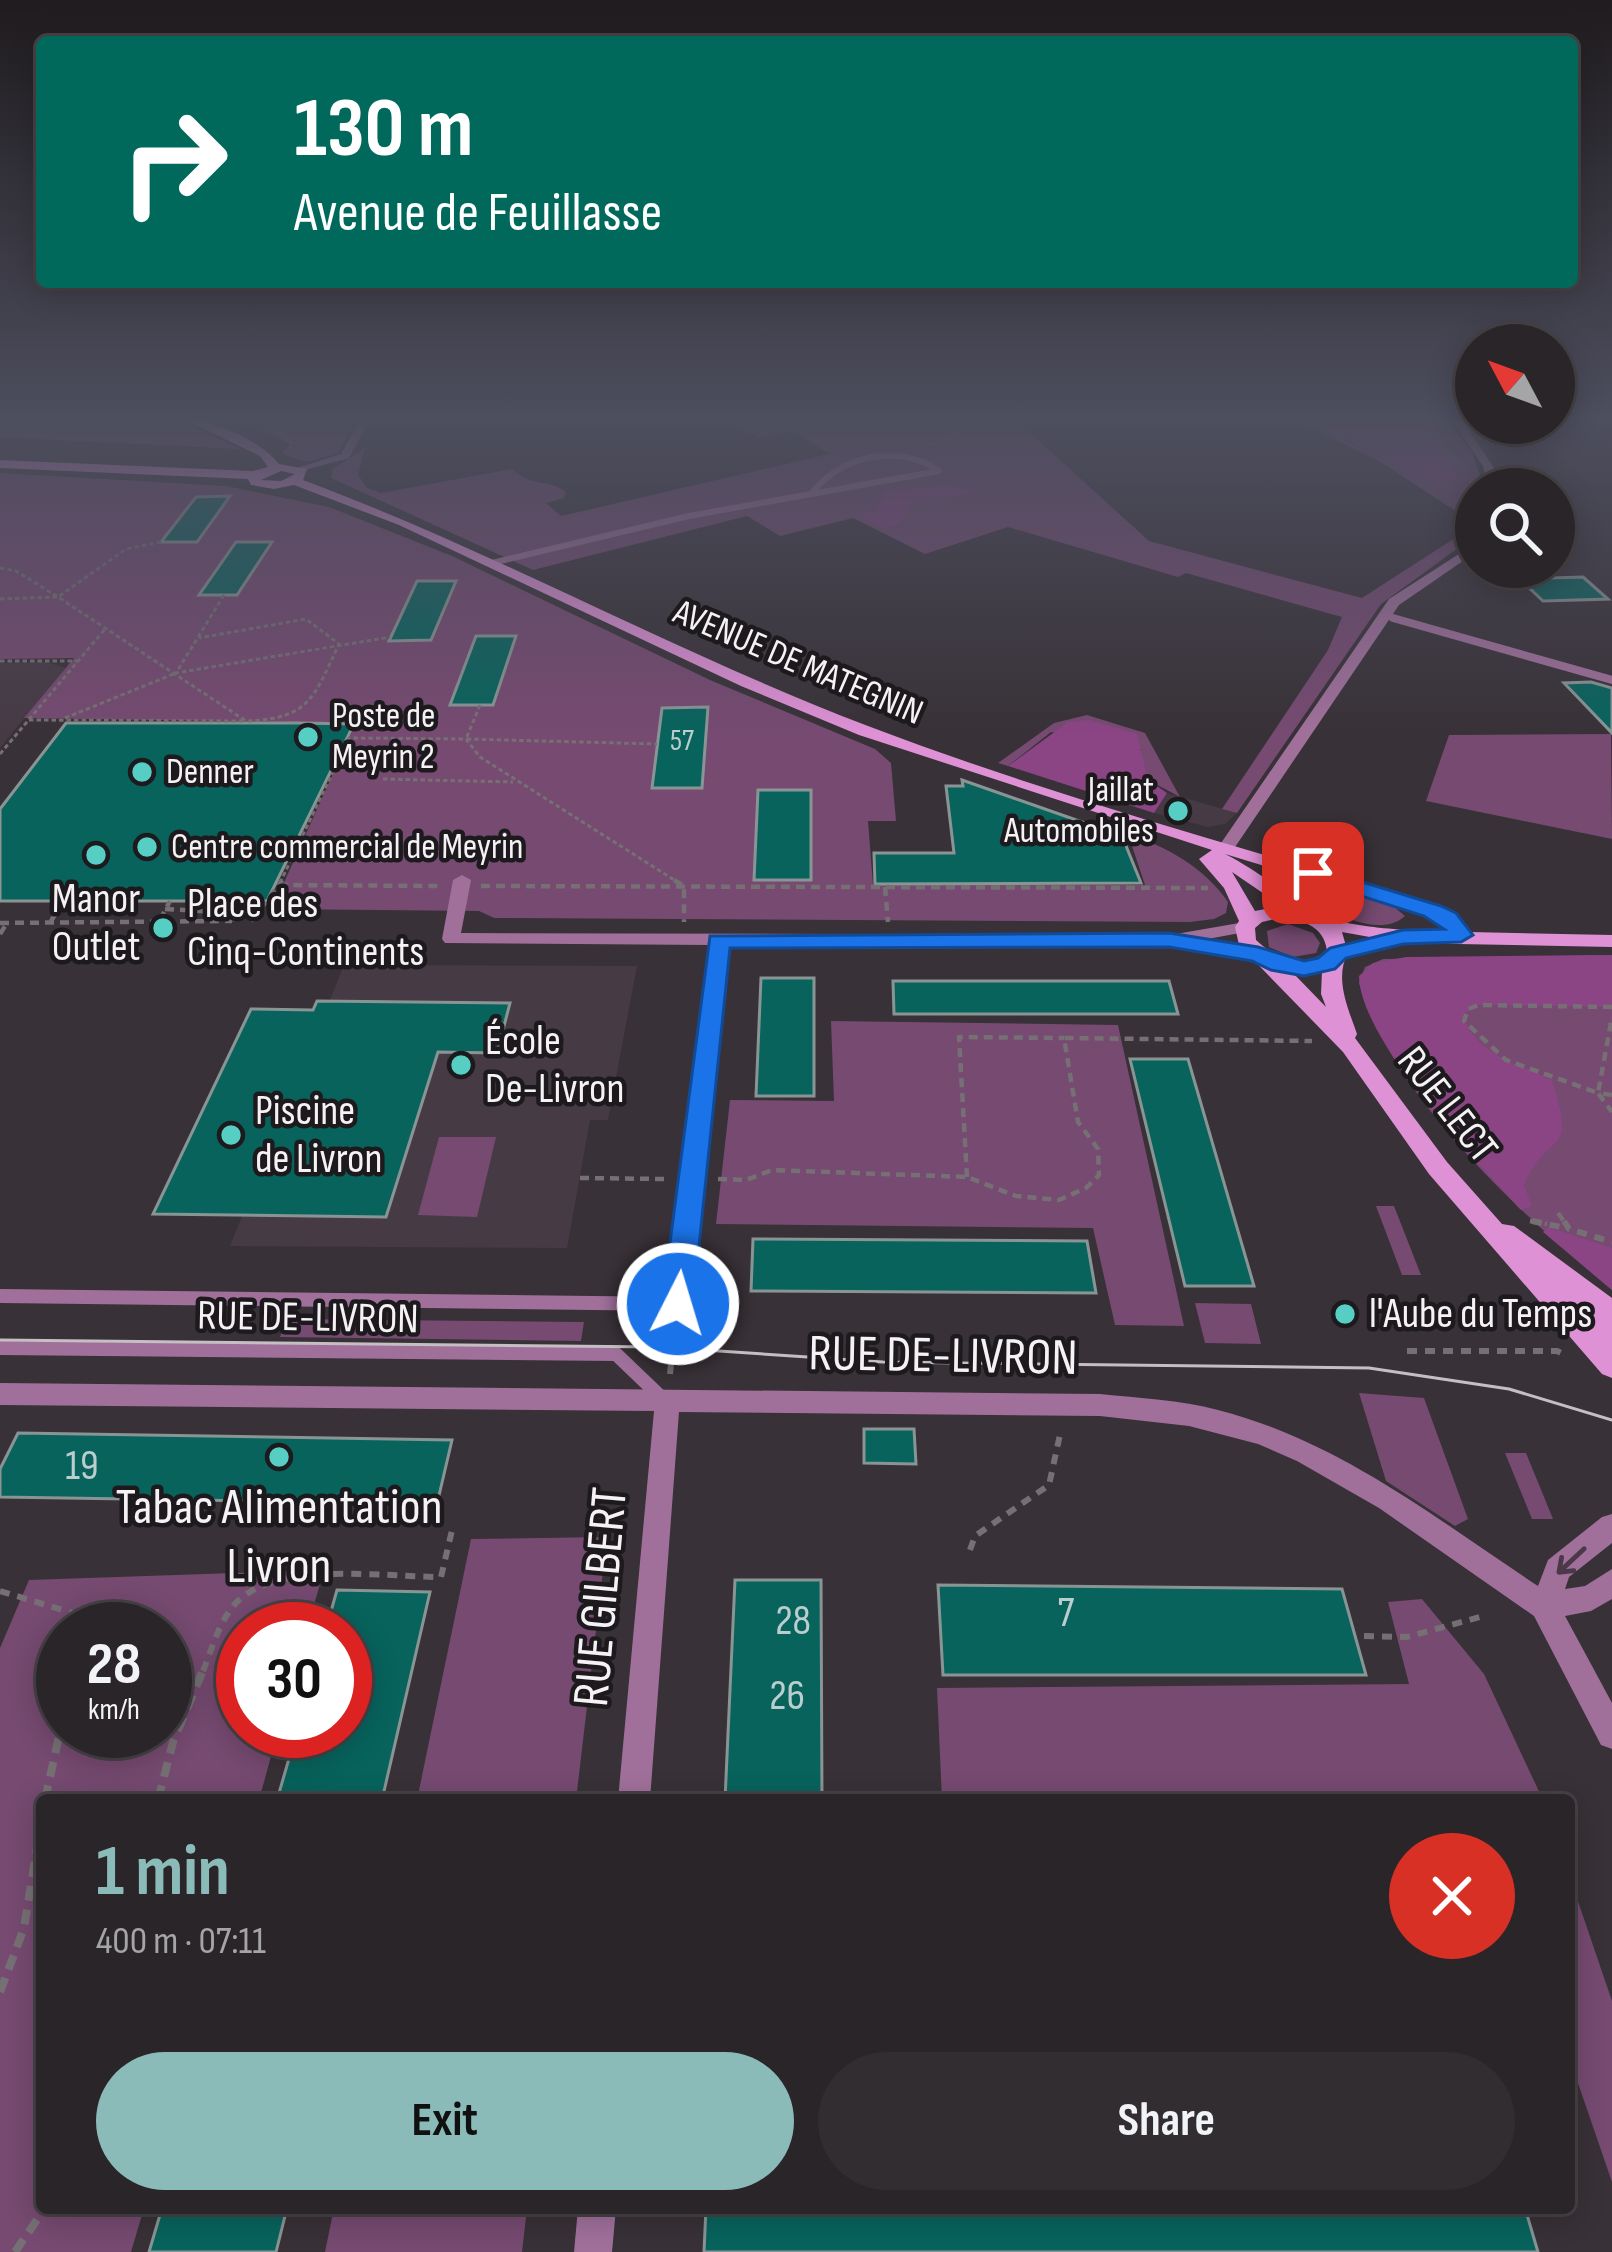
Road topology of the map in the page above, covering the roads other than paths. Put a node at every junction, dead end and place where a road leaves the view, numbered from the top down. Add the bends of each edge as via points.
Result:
1 (406, 524) edge
2 (651, 524) edge
3 (1455, 560) edge
4 (492, 563) junction
5 (1383, 615) junction
6 (1612, 680) edge
7 (1152, 825) junction
8 (1227, 846) junction
9 (1200, 849) junction
10 (462, 880) dead end
11 (1312, 919) junction
12 (1247, 924) junction
13 (1461, 935) junction
14 (1403, 937) junction
15 (1169, 940) junction
16 (719, 941) junction
17 (1612, 941) edge
18 (1336, 956) junction
19 (1263, 957) junction
20 (1351, 1047) junction
21 (1479, 1214) junction
22 (0, 1296) edge
23 (678, 1304) joint
24 (1612, 1312) edge
25 (1612, 1336) edge
26 (0, 1348) edge
27 (1612, 1366) edge
28 (0, 1394) edge
29 (667, 1403) junction
30 (1612, 1526) edge
31 (1612, 1582) edge
32 (1544, 1606) junction
33 (1612, 1734) edge
34 (634, 1794) edge
35 (596, 2214) edge
36 (593, 2252) edge

1 - 4 main road, AVENUE DE MATEGNIN
2 - 4 lane
3 - 5 street
4 - 7 main road, AVENUE DE MATEGNIN via 817,713
5 - 6 lane
5 - 8 street
7 - 8 main road, AVENUE DE MATEGNIN
7 - 9 main road, AVENUE DE MATEGNIN
8 - 13 main road, AVENUE DE MATEGNIN via 1432,911
9 - 11 main road, AVENUE DE MATEGNIN
9 - 12 main road, AVENUE DE MATEGNIN via 1233,886
10 - 16 street via 451,939
11 - 12 main road via 1270,912
11 - 14 main road, AVENUE DE MATEGNIN
11 - 18 main road via 1337,938
12 - 15 street
12 - 19 main road, RUE LECT via 1246,941
13 - 14 main road, AVENUE DE MATEGNIN
13 - 17 main road, AVENUE DE MATEGNIN
14 - 18 main road, AVENUE DE MATEGNIN
15 - 16 street
15 - 19 street
16 - 23 street
18 - 19 main road, AVENUE DE MATEGNIN via 1304,968
18 - 20 main road, RUE LECT via 1332,994
19 - 20 main road, RUE LECT
20 - 21 main road, RUE LECT
21 - 24 main road, RUE LECT
21 - 25 main road, RUE LECT
21 - 27 main road, RUE LECT
22 - 23 street, RUE DE-LIVRON
26 - 29 lane, RUE DE-LIVRON via 616,1354
28 - 29 street, RUE DE-LIVRON
29 - 32 street, RUE DE-LIVRON via 1100,1405 1220,1421 1344,1471
29 - 34 street, RUE GILBERT
30 -> 32 street via 1558,1569
31 - 32 street via 1591,1598
32 - 33 street
35 - 36 street

